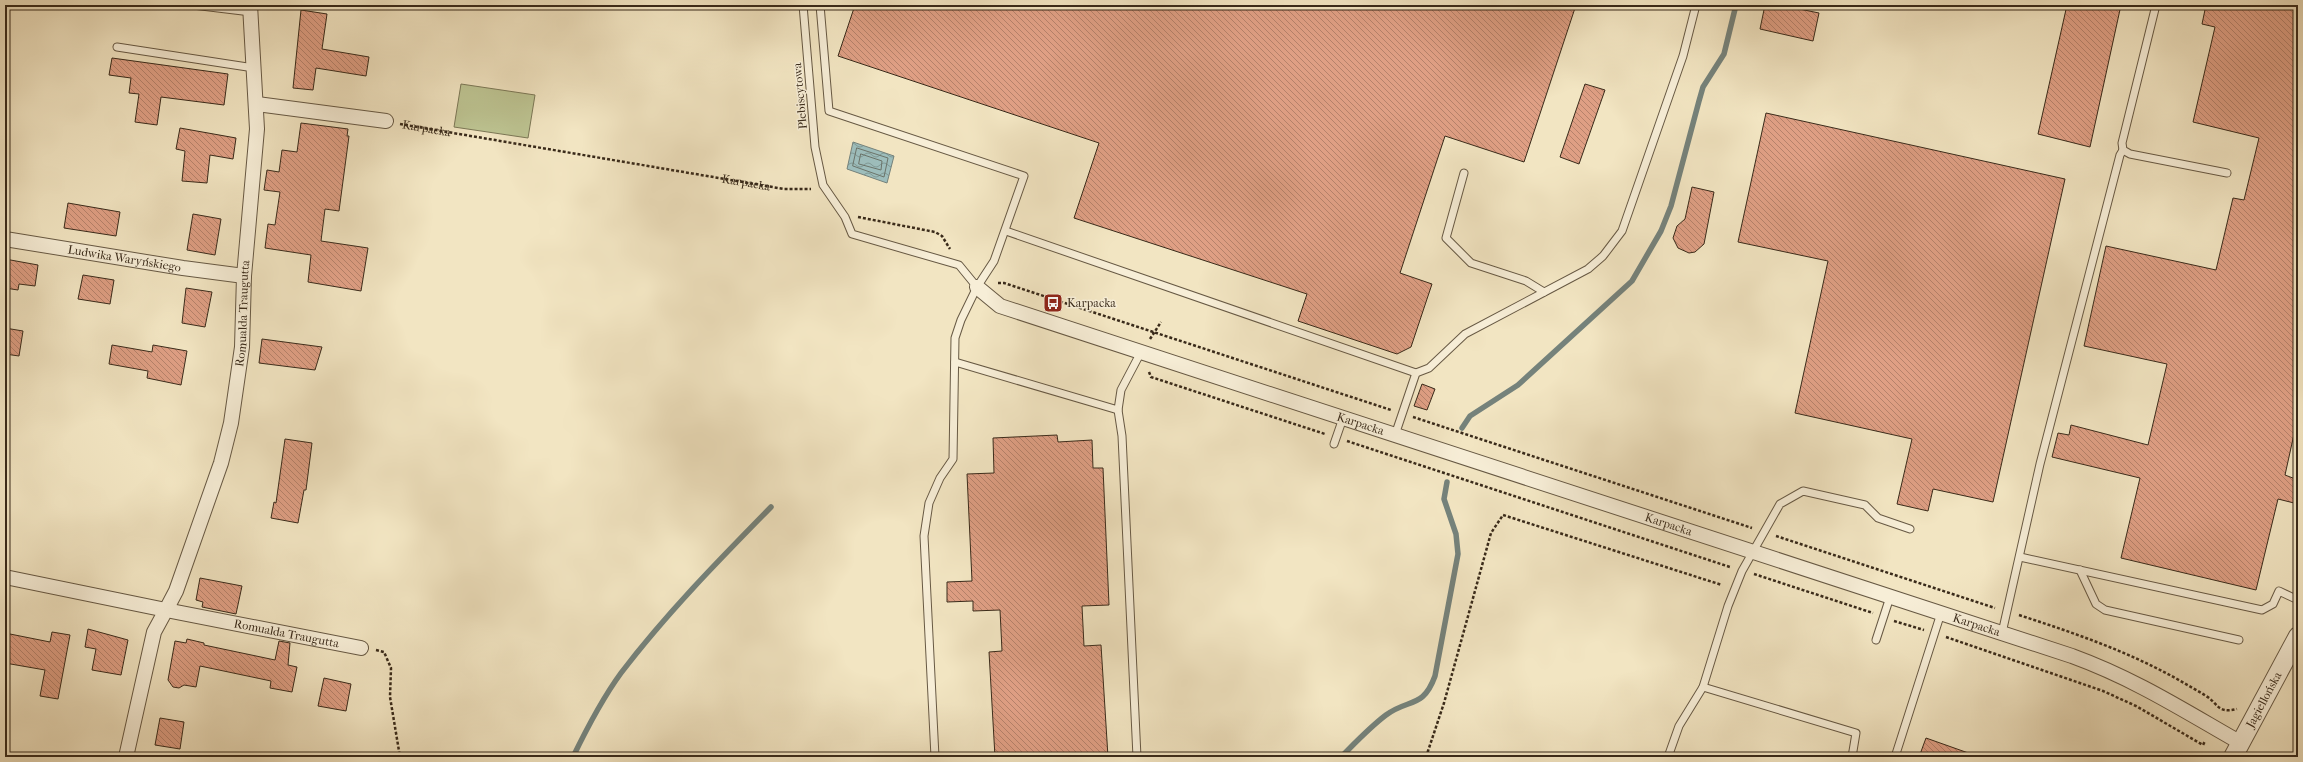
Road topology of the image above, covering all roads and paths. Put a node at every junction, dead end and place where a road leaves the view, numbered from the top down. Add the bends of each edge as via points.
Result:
1 (193, 5) edge
2 (802, 5) edge
3 (820, 5) edge
4 (1696, 5) edge
5 (2156, 5) edge
6 (251, 9) edge
7 (117, 47) dead end
8 (254, 68) junction
9 (258, 104) junction
10 (386, 121) joint
11 (2123, 150) junction
12 (1464, 173) dead end
13 (2226, 173) dead end
14 (823, 185) junction
15 (845, 217) junction
16 (1006, 231) junction
17 (942, 236) dead end
18 (5, 239) edge
19 (244, 276) junction
20 (977, 287) junction
21 (1544, 292) junction
22 (1141, 352) junction
23 (955, 362) junction
24 (1416, 373) junction
25 (1118, 410) junction
26 (1402, 414) junction
27 (1343, 418) junction
28 (1395, 435) junction
29 (1335, 441) junction
30 (1910, 529) dead end
31 (1764, 532) junction
32 (1753, 552) junction
33 (2020, 557) junction
34 (1742, 570) junction
35 (2080, 570) junction
36 (5, 577) edge
37 (1735, 588) junction
38 (1890, 597) junction
39 (2298, 600) edge
40 (166, 610) junction
41 (2007, 612) junction
42 (1941, 613) junction
43 (1883, 617) junction
44 (2002, 633) junction
45 (1934, 634) junction
46 (2298, 636) edge
47 (1876, 640) dead end
48 (2239, 640) dead end
49 (361, 648) joint
50 (1703, 687) junction
51 (2265, 700) junction
52 (2203, 745) dead end
53 (2237, 750) edge
54 (126, 757) edge
55 (400, 757) edge
56 (935, 757) edge
57 (1137, 757) edge
58 (1426, 757) edge
59 (1668, 757) edge
60 (1852, 757) edge
61 (1895, 757) edge

1 - 6 lane
2 - 14 lane, Plebiscytowa via 815,147
3 - 16 lane via 829,111 1024,176
4 - 21 lane via 1683,56 1622,231 1603,256 1588,269
5 - 11 lane via 2122,143
6 - 8 street, Romualda Traugutta
7 - 8 lane
8 - 9 street, Romualda Traugutta
9 - 10 street, Karpacka
9 - 19 street, Romualda Traugutta via 256,161
10 - 14 path, Karpacka via 784,189 809,190
11 - 13 lane via 2130,154
11 - 33 lane via 2042,456
12 - 21 lane via 1446,238 1471,263 1526,281
14 - 15 lane, Karpacka
15 - 17 path via 859,217 935,232
15 - 20 lane, Karpacka via 852,234 959,264
16 - 20 lane via 994,262
16 - 24 lane
18 - 19 street, Ludwika Waryńskiego
19 - 40 street, Romualda Traugutta via 242,347 231,423 221,463 193,544 176,591
20 - 22 street, Karpacka via 1000,306
20 - 23 lane via 955,338
20 - 26 path via 1004,283
21 - 24 lane via 1465,334 1429,368
22 - 25 lane via 1121,390
22 - 27 street, Karpacka
22 - 29 path via 1151,377
23 - 25 lane
23 - 56 lane via 953,459 940,478 929,503 924,536
24 - 26 lane
25 - 57 lane via 1122,436
26 - 28 lane
26 - 31 path
27 - 28 street, Karpacka
27 - 29 lane
28 - 32 street, Karpacka
29 - 34 path
30 - 31 lane via 1878,518 1865,506 1803,491 1780,504
31 - 32 lane
31 - 41 path
32 - 34 lane
32 - 38 street, Karpacka
33 - 35 lane
33 - 41 lane
34 - 37 lane
34 - 43 path
35 - 39 lane via 2262,610 2273,604 2279,592
35 - 48 lane via 2096,604 2105,610
36 - 40 street, Romualda Traugutta
37 - 50 lane
37 - 58 path via 1708,582 1503,515 1491,533 1444,703
38 - 42 street, Karpacka
38 - 43 lane
40 - 49 street, Romualda Traugutta
40 - 54 street, Romualda Traugutta via 154,632
41 - 44 lane
41 - 51 path via 2089,639 2146,663 2208,697 2215,706 2236,710 2249,700
42 - 44 street, Karpacka
42 - 45 lane
43 - 45 path
43 - 47 lane
44 - 53 street, Karpacka via 2127,677
45 - 52 path via 2104,691 2136,706
45 - 61 lane
46 - 51 street, Jagiellońska
49 - 55 path via 384,652 391,668 390,697
50 - 59 lane via 1679,726
50 - 60 lane via 1856,733
51 - 53 street, Jagiellońska

